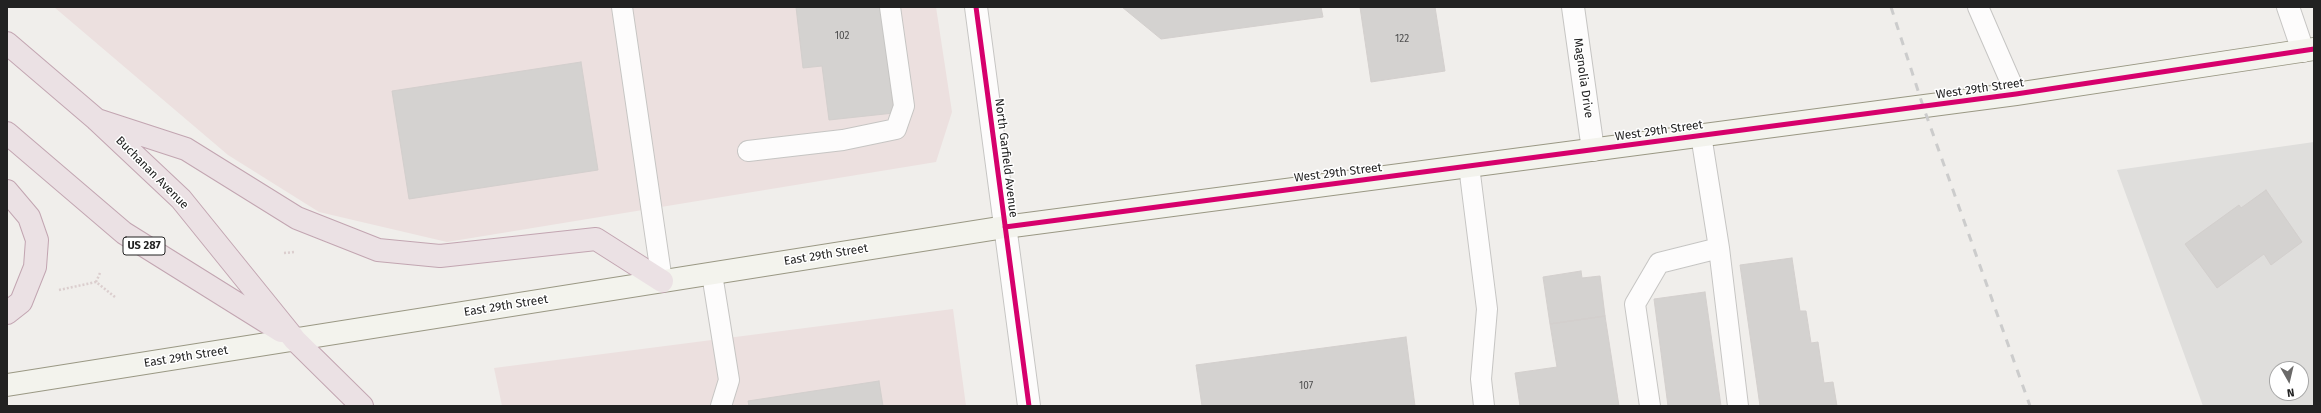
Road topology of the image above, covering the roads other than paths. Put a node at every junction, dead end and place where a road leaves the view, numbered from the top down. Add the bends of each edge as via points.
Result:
1 (622, 7) edge
2 (890, 7) edge
3 (976, 7) edge
4 (1573, 7) edge
5 (1978, 7) edge
6 (2288, 7) edge
7 (7, 43) edge
8 (2308, 50) edge
9 (2016, 94) junction
10 (97, 120) junction
11 (7, 133) edge
12 (1701, 135) junction
13 (1592, 150) junction
14 (748, 151) dead end
15 (1468, 166) junction
16 (7, 191) edge
17 (1005, 227) junction
18 (1719, 248) junction
19 (712, 274) junction
20 (662, 281) junction
21 (7, 313) edge
22 (295, 340) junction
23 (7, 385) edge
24 (362, 406) edge
25 (721, 406) edge
26 (1029, 406) edge
27 (1484, 406) edge
28 (1650, 406) edge
29 (1738, 406) edge

1 - 20 lane
2 - 14 lane via 904,106 896,129 843,140
3 - 17 street, North Garfield Avenue
4 - 13 street, Magnolia Drive
5 - 9 lane
6 - 8 street
7 - 10 highway, Buchanan Avenue / US 287
8 - 9 main road, West 29th Street
9 - 12 main road, West 29th Street
10 - 20 highway via 186,149 297,218 378,250 440,256 596,239
10 - 22 highway, Buchanan Avenue / US 287 via 181,199
11 - 22 highway, Buchanan Avenue / US 287 via 124,233
12 - 13 main road, West 29th Street
12 - 18 lane
13 - 15 main road, West 29th Street
15 - 17 main road, West 29th Street
15 - 27 lane via 1487,309 1481,379
16 - 21 highway via 28,217 37,240 34,267 21,302
17 - 19 main road, East 29th Street
17 - 26 street, North Garfield Avenue
18 - 28 lane via 1659,263 1635,304
18 - 29 lane
19 - 20 main road, East 29th Street
19 - 25 lane via 729,380
20 - 22 main road, East 29th Street
22 - 23 main road, East 29th Street
22 - 24 highway, Buchanan Avenue / US 287

